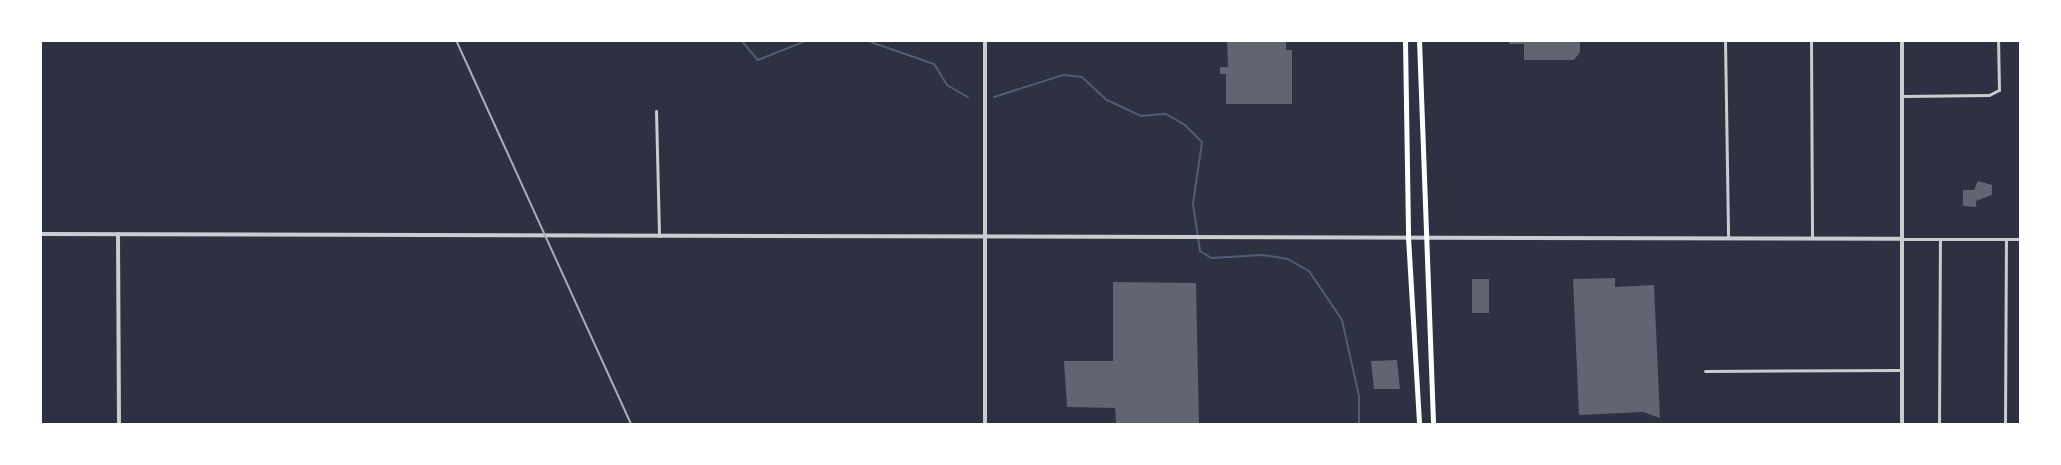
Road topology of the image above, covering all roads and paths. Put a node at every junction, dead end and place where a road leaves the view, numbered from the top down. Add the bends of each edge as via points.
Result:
1 (985, 40) edge
2 (1404, 40) edge
3 (1419, 40) edge
4 (1725, 40) edge
5 (1811, 40) edge
6 (1902, 40) edge
7 (1998, 40) edge
8 (1902, 96) junction
9 (656, 111) dead end
10 (40, 234) edge
11 (118, 234) junction
12 (658, 236) junction
13 (986, 236) junction
14 (1408, 237) junction
15 (1425, 237) junction
16 (1728, 238) junction
17 (1812, 238) junction
18 (1900, 239) junction
19 (1940, 239) junction
20 (2006, 239) junction
21 (2020, 239) edge
22 (1901, 370) junction
23 (1705, 371) dead end
24 (119, 424) edge
25 (985, 424) edge
26 (1419, 424) edge
27 (1433, 424) edge
28 (1902, 424) edge
29 (1939, 424) edge
30 (2005, 424) edge

1 - 13 street
2 - 14 highway
3 - 15 highway
4 - 16 street
5 - 17 street
6 - 8 street
7 - 8 street via 1999,90 1989,94
8 - 18 street
9 - 12 street
10 - 11 street
11 - 12 street
11 - 24 street
12 - 13 street
13 - 14 street
13 - 25 street
14 - 15 street
14 - 26 highway
15 - 16 street
15 - 27 highway
16 - 17 street
17 - 18 street
18 - 19 street
18 - 22 street
19 - 20 street
19 - 29 street
20 - 21 street
20 - 30 street
22 - 23 street
22 - 28 street

